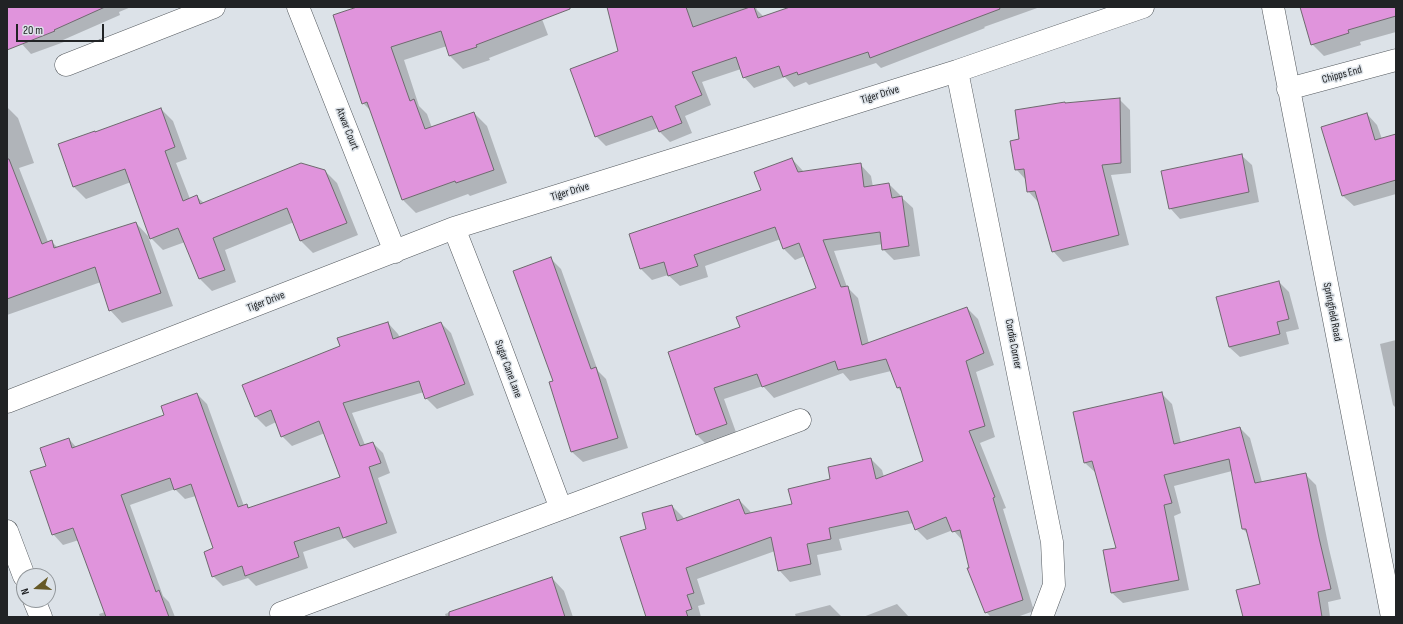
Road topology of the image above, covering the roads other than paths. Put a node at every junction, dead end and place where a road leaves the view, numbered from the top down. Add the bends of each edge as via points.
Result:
1 (214, 7) edge
2 (298, 7) edge
3 (1142, 7) edge
4 (1273, 7) edge
5 (1396, 60) edge
6 (66, 65) dead end
7 (957, 71) junction
8 (1288, 89) junction
9 (454, 228) junction
10 (395, 252) junction
11 (7, 402) edge
12 (800, 420) dead end
13 (561, 509) junction
14 (7, 531) edge
15 (1389, 566) edge
16 (21, 568) edge
17 (281, 613) dead end
18 (1042, 617) edge
19 (1392, 617) edge

1 - 6 street
2 - 10 street, Atwar Court
3 - 7 street, Tiger Drive
4 - 8 street, Springfield Road
5 - 8 street, Chipps End
7 - 9 street, Tiger Drive
7 - 18 street, Cordia Corner via 1052,542 1054,585
8 - 15 street, Springfield Road
9 - 10 street, Tiger Drive
9 - 13 street, Sugar Cane Lane
10 - 11 street, Tiger Drive
12 - 13 street
13 - 17 street
14 - 16 street
15 - 19 street, Springfield Road

